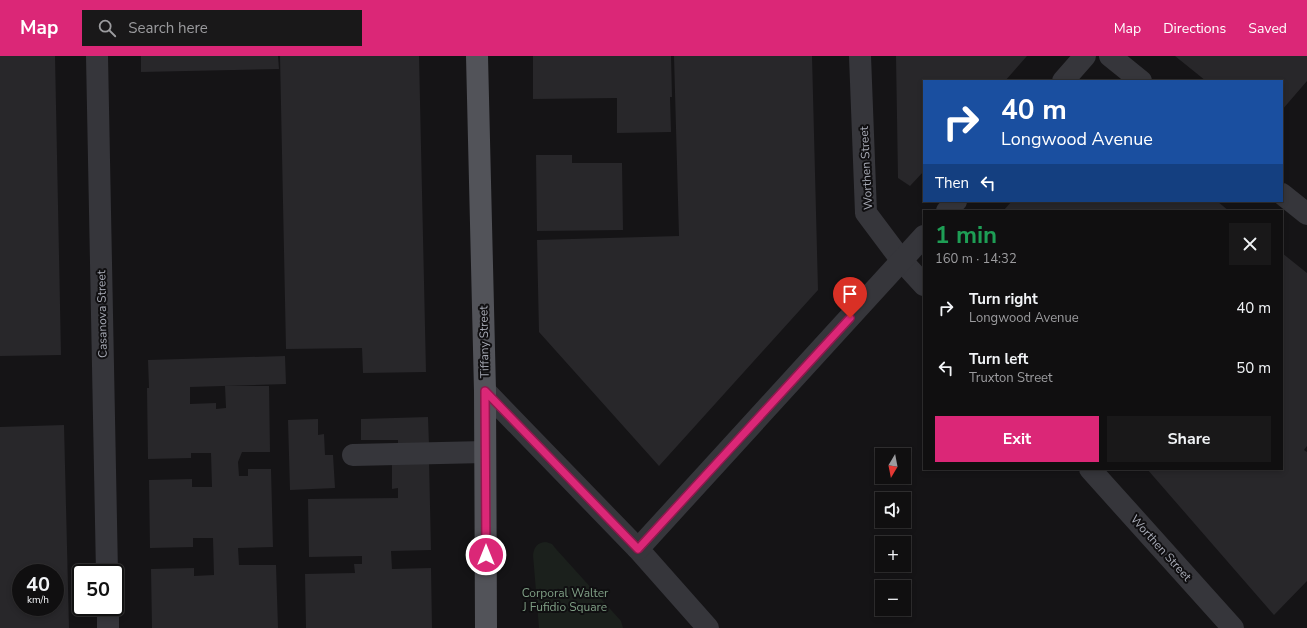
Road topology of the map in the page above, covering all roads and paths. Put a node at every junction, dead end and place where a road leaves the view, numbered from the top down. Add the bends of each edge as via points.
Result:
1 (97, 56) edge
2 (477, 56) edge
3 (860, 56) edge
4 (1085, 56) edge
5 (1110, 56) edge
6 (1064, 80) edge
7 (1140, 80) edge
8 (1283, 195) edge
9 (955, 202) edge
10 (948, 210) edge
11 (1307, 214) edge
12 (923, 237) edge
13 (902, 261) junction
14 (923, 284) edge
15 (485, 391) junction
16 (485, 452) junction
17 (353, 456) dead end
18 (1091, 470) edge
19 (638, 549) junction
20 (107, 564) edge
21 (108, 616) edge
22 (108, 628) edge
23 (486, 628) edge
24 (708, 628) edge
25 (1232, 628) edge

1 - 20 street, Casanova Street
2 - 15 main road, Tiffany Street
3 - 13 street, Worthen Street via 866,213
4 - 6 street
5 - 7 street
8 - 11 street
9 - 10 street
12 - 13 street
13 - 14 street, Worthen Street
13 - 19 street
15 - 16 main road, Tiffany Street
15 - 19 street
16 - 17 street
16 - 23 main road, Tiffany Street
18 - 25 street, Worthen Street
19 - 24 street
21 - 22 street

